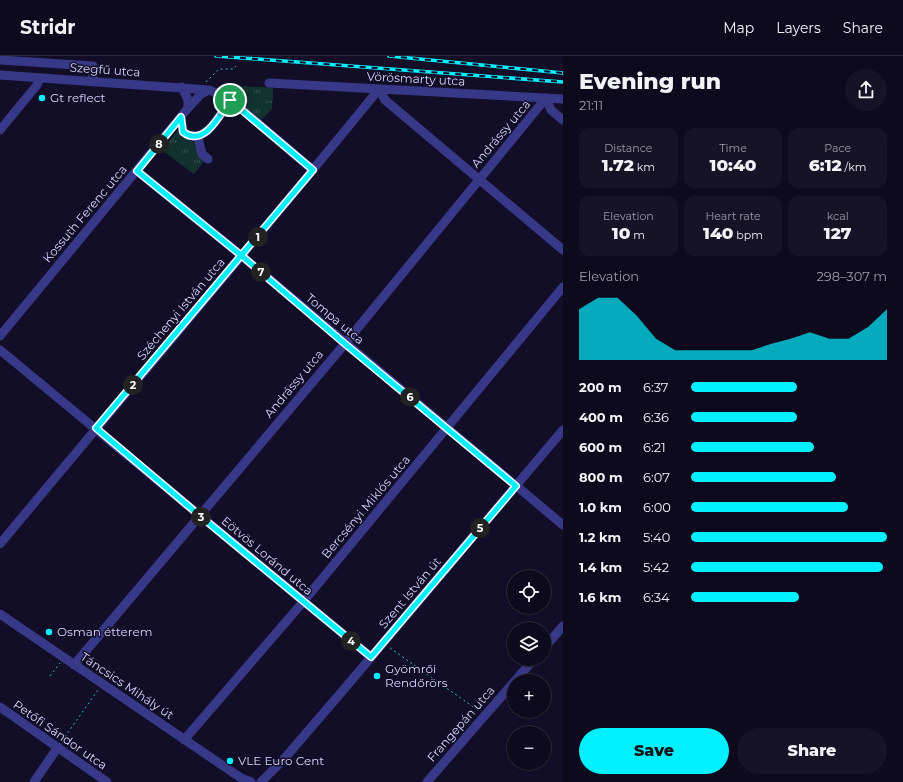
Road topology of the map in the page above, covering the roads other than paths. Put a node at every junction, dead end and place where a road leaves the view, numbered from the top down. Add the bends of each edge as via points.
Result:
1 (0, 60) edge
2 (0, 75) edge
3 (40, 78) junction
4 (92, 82) junction
5 (269, 83) dead end
6 (182, 87) junction
7 (379, 89) junction
8 (209, 90) junction
9 (546, 98) junction
10 (563, 99) edge
11 (230, 100) junction
12 (188, 108) junction
13 (181, 117) junction
14 (563, 120) edge
15 (0, 130) edge
16 (198, 137) junction
17 (208, 159) dead end
18 (313, 170) junction
19 (137, 171) junction
20 (479, 179) junction
21 (563, 250) edge
22 (242, 256) junction
23 (563, 287) edge
24 (0, 336) edge
25 (344, 343) junction
26 (0, 350) edge
27 (96, 428) junction
28 (448, 428) junction
29 (563, 430) edge
30 (516, 486) junction
31 (199, 515) junction
32 (563, 525) edge
33 (0, 544) edge
34 (302, 602) junction
35 (0, 614) edge
36 (563, 626) edge
37 (551, 640) edge
38 (371, 657) junction
39 (74, 665) junction
40 (528, 666) edge
41 (520, 674) edge
42 (507, 689) edge
43 (0, 707) edge
44 (184, 740) junction
45 (58, 747) junction
46 (274, 770) junction
47 (242, 780) edge
48 (34, 782) edge
49 (107, 782) edge
50 (251, 782) edge
51 (260, 782) edge
52 (270, 782) edge
53 (427, 782) edge

1 - 4 street via 93,66
2 - 3 street, Szegfű utca
3 - 4 street, Szegfű utca
3 - 15 street
4 - 6 street, Szegfű utca
5 - 7 street, Vörösmarty utca
6 - 8 street, Szegfű utca
6 - 12 street via 188,100
7 - 9 street, Vörösmarty utca
7 - 18 street, Széchenyi István utca
7 - 20 street via 385,100
8 - 11 street, Szegfű utca
8 - 12 street, Kossuth Ferenc utca via 201,94
9 - 10 street, Vörösmarty utca
9 - 14 street via 551,110
9 - 20 street, Andrássy utca
11 - 16 street via 204,135
11 - 18 street, Szegfű utca
12 - 13 street, Kossuth Ferenc utca
13 - 16 street via 183,132 188,136
13 - 19 street, Kossuth Ferenc utca
16 - 17 street via 202,154
18 - 22 street, Széchenyi István utca
19 - 22 street, Tompa utca
19 - 24 street, Kossuth Ferenc utca
20 - 21 street
20 - 25 street, Andrássy utca
22 - 25 street, Tompa utca
22 - 27 street, Széchenyi István utca
23 - 28 street, Bercsényi Miklós utca
25 - 28 street, Tompa utca
25 - 31 street, Andrássy utca
26 - 27 street, Eötvös Loránd utca
27 - 31 street, Eötvös Loránd utca
27 - 33 street, Széchenyi István utca
28 - 30 street, Tompa utca
28 - 34 street, Bercsényi Miklós utca
29 - 30 street, Szent István út
30 - 32 street, Tompa utca
30 - 38 street, Szent István út
31 - 34 street, Eötvös Loránd utca
31 - 39 street, Andrássy utca
34 - 38 street, Eötvös Loránd utca
34 - 44 street, Bercsényi Miklós utca
35 - 39 street, Táncsics Mihály út
36 - 37 street
38 - 46 street, Szent István út
39 - 44 street, Táncsics Mihály út
40 - 41 street, Frangepán utca
42 - 53 street, Frangepán utca
43 - 45 street, Petőfi Sándor utca
44 - 47 street, Táncsics Mihály út
45 - 48 street
45 - 49 street, Petőfi Sándor utca
46 - 51 street, Szent István út
46 - 52 street, Szent István út
47 - 50 street, Táncsics Mihály út

